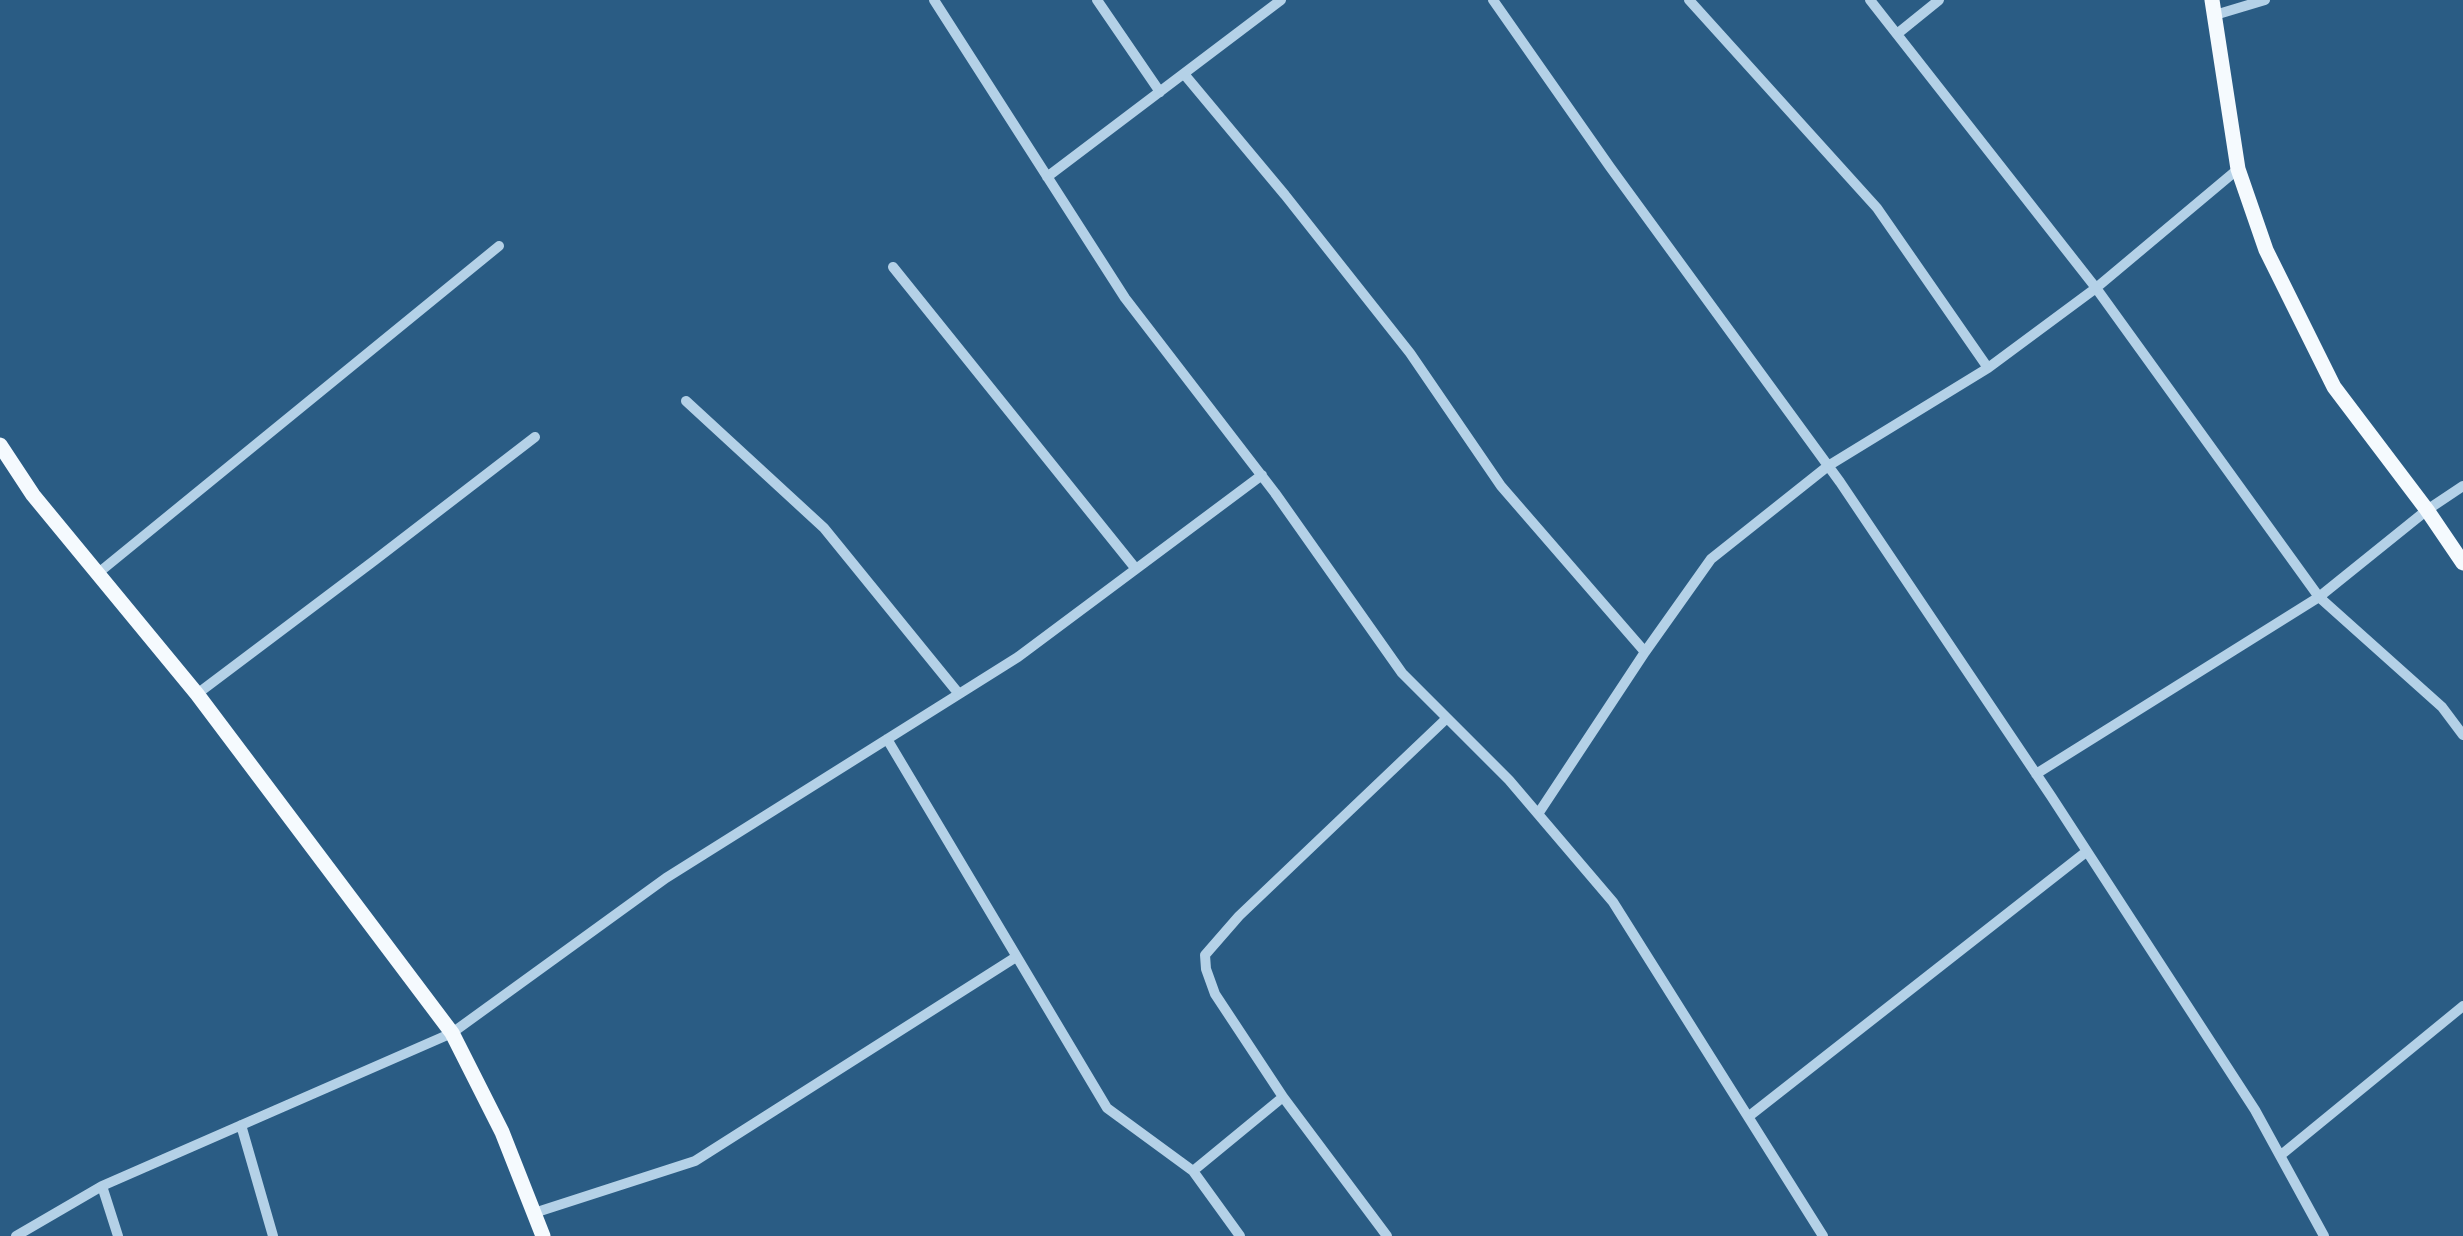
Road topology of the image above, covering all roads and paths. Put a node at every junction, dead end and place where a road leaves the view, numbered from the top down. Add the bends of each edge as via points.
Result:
1 (934, 0) edge
2 (1097, 0) edge
3 (1261, 0) edge
4 (1281, 0) edge
5 (1493, 0) edge
6 (1689, 0) edge
7 (1870, 0) edge
8 (1939, 0) edge
9 (2265, 0) edge
10 (2213, 8) edge
11 (1268, 10) junction
12 (1896, 34) junction
13 (1184, 74) junction
14 (1160, 92) junction
15 (2238, 169) junction
16 (1047, 177) junction
17 (499, 246) dead end
18 (893, 267) dead end
19 (2096, 288) junction
20 (1988, 369) junction
21 (686, 401) dead end
22 (535, 437) dead end
23 (0, 445) edge
24 (1828, 466) junction
25 (1262, 475) junction
26 (2463, 486) edge
27 (2427, 510) junction
28 (2463, 563) edge
29 (1136, 569) junction
30 (97, 574) junction
31 (2319, 597) junction
32 (1645, 652) junction
33 (959, 693) junction
34 (197, 694) junction
35 (1447, 718) junction
36 (2463, 735) edge
37 (887, 739) junction
38 (2036, 774) junction
39 (1538, 814) junction
40 (2086, 852) junction
41 (1016, 957) junction
42 (2463, 1006) edge
43 (452, 1034) junction
44 (1283, 1097) junction
45 (1748, 1117) junction
46 (241, 1125) junction
47 (2281, 1155) junction
48 (1193, 1171) junction
49 (102, 1186) junction
50 (534, 1213) junction
51 (16, 1236) edge
52 (118, 1236) edge
53 (273, 1236) edge
54 (543, 1236) edge
55 (1240, 1236) edge
56 (1387, 1236) edge
57 (1823, 1236) edge
58 (2324, 1236) edge

1 - 16 street
2 - 14 street
3 - 11 street
4 - 11 street
5 - 24 street
6 - 20 street via 1877,208
7 - 12 street
8 - 12 street
9 - 10 street
10 - 15 main road
11 - 13 street
12 - 19 street
13 - 14 street
13 - 32 street via 1286,195 1410,353 1501,486
14 - 16 street
15 - 19 street
15 - 27 main road via 2266,250 2334,387
16 - 25 street via 1125,298
17 - 30 street
18 - 29 street
19 - 20 street
19 - 31 street
20 - 24 street
21 - 33 street via 824,528
22 - 34 street
23 - 30 main road via 33,495
24 - 32 street via 1711,559
24 - 38 street
25 - 29 street
25 - 35 street via 1402,673
26 - 27 street
27 - 28 main road
27 - 31 street
29 - 33 street via 1018,657
30 - 34 main road
31 - 36 street via 2442,707
31 - 38 street
32 - 39 street
33 - 37 street
34 - 43 main road
35 - 39 street
35 - 44 street via 1239,916 1205,955 1215,994
37 - 41 street
37 - 43 street via 666,878
38 - 40 street
39 - 45 street via 1613,902
40 - 45 street
40 - 47 street
41 - 48 street via 1107,1108
41 - 50 street via 695,1161
42 - 47 street
43 - 46 street
43 - 50 main road via 502,1132
44 - 48 street
44 - 56 street
45 - 57 street
46 - 49 street
46 - 53 street
47 - 58 street
48 - 55 street
49 - 51 street
49 - 52 street
50 - 54 main road

